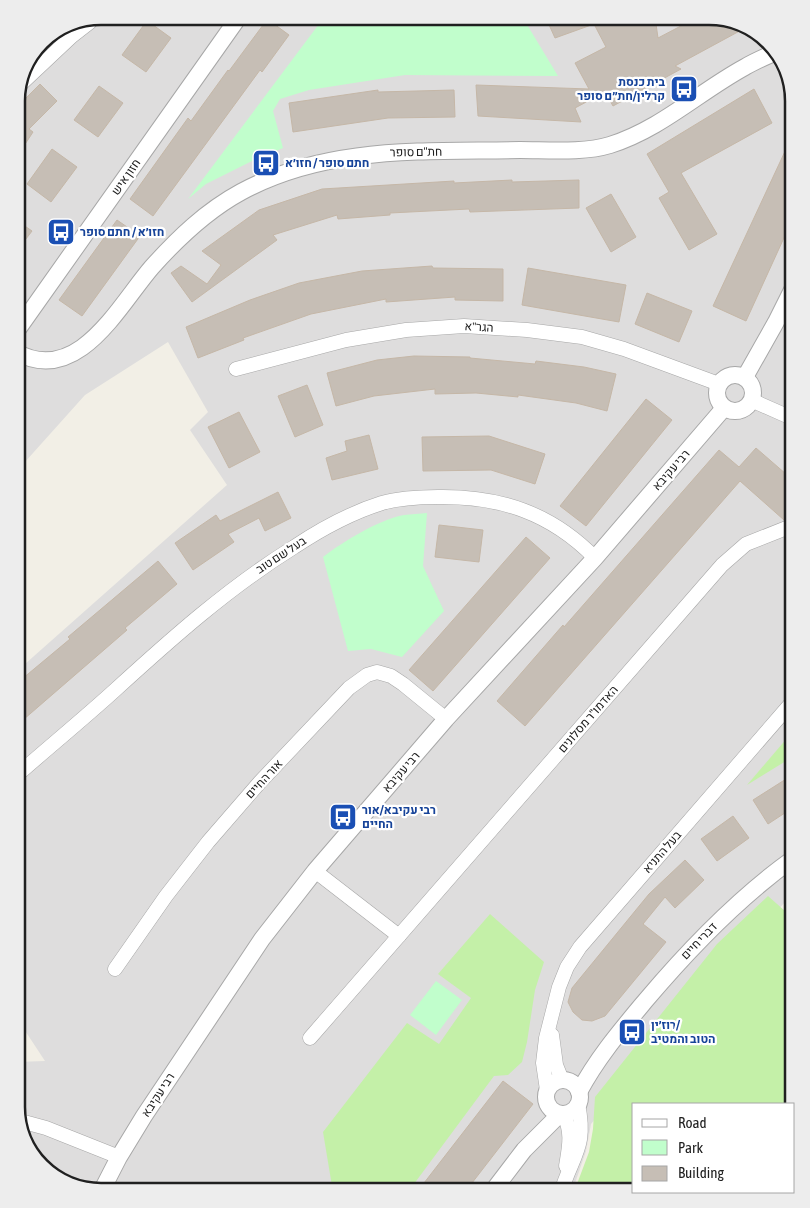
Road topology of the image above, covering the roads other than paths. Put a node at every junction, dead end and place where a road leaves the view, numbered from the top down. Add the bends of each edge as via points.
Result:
1 (233, 25) edge
2 (84, 27) edge
3 (769, 55) edge
4 (30, 76) edge
5 (785, 304) edge
6 (25, 319) edge
7 (25, 356) edge
8 (236, 369) dead end
9 (744, 377) junction
10 (718, 384) junction
11 (751, 400) junction
12 (724, 408) junction
13 (785, 415) edge
14 (785, 529) edge
15 (595, 558) junction
16 (785, 710) edge
17 (446, 720) junction
18 (25, 768) edge
19 (785, 864) edge
20 (315, 871) junction
21 (398, 936) junction
22 (115, 969) dead end
23 (552, 1017) junction
24 (616, 1036) junction
25 (310, 1038) dead end
26 (564, 1080) junction
27 (546, 1096) junction
28 (578, 1098) junction
29 (561, 1114) junction
30 (27, 1123) edge
31 (524, 1150) junction
32 (119, 1157) junction
33 (106, 1183) edge
34 (499, 1183) edge
35 (564, 1183) edge
36 (565, 1183) edge

1 - 6 street, חזון איש
2 - 4 street
3 - 7 street, חת"ם סופר via 744,67 652,127 609,145 382,153 339,158 288,170 241,192 205,215 182,235 83,348 66,358 47,361
5 - 9 street
8 - 10 street, הגר"א via 346,340 406,330 464,326 582,337
9 - 10 street via 727,376
9 - 11 street via 751,385
10 - 12 street via 717,400
11 - 12 street via 739,410
11 - 13 street
12 - 15 street, רבי עקיבא
14 - 21 street, האדמו"ר מסלונים via 746,544 722,565
15 - 17 street, רבי עקיבא
15 - 18 street, בעל שם טוב via 555,525 506,504 446,496 410,497 382,503 344,518 256,570 167,643
16 - 23 street, בעל התניא via 580,947 559,987
17 - 20 street, רבי עקיבא
17 - 22 street, אור החיים via 391,676 377,672 349,688 208,842
19 - 24 street, דברי חיים via 723,917
20 - 21 street
20 - 32 street, רבי עקיבא via 262,938
21 - 25 street, האדמו"ר מסלונים
23 - 26 street, בעל התניא via 554,1058
23 - 27 street, בעל התניא via 543,1056
24 - 26 street, דברי חיים
24 - 28 street, דברי חיים via 589,1073
26 - 27 street via 553,1083
26 - 28 street via 574,1084
27 - 29 street via 551,1109
27 - 31 street
28 - 29 street via 572,1111
28 - 36 street via 581,1139
29 - 31 street
29 - 35 street via 568,1125 570,1139
30 - 32 street
31 - 34 street
32 - 33 street, רבי עקיבא

